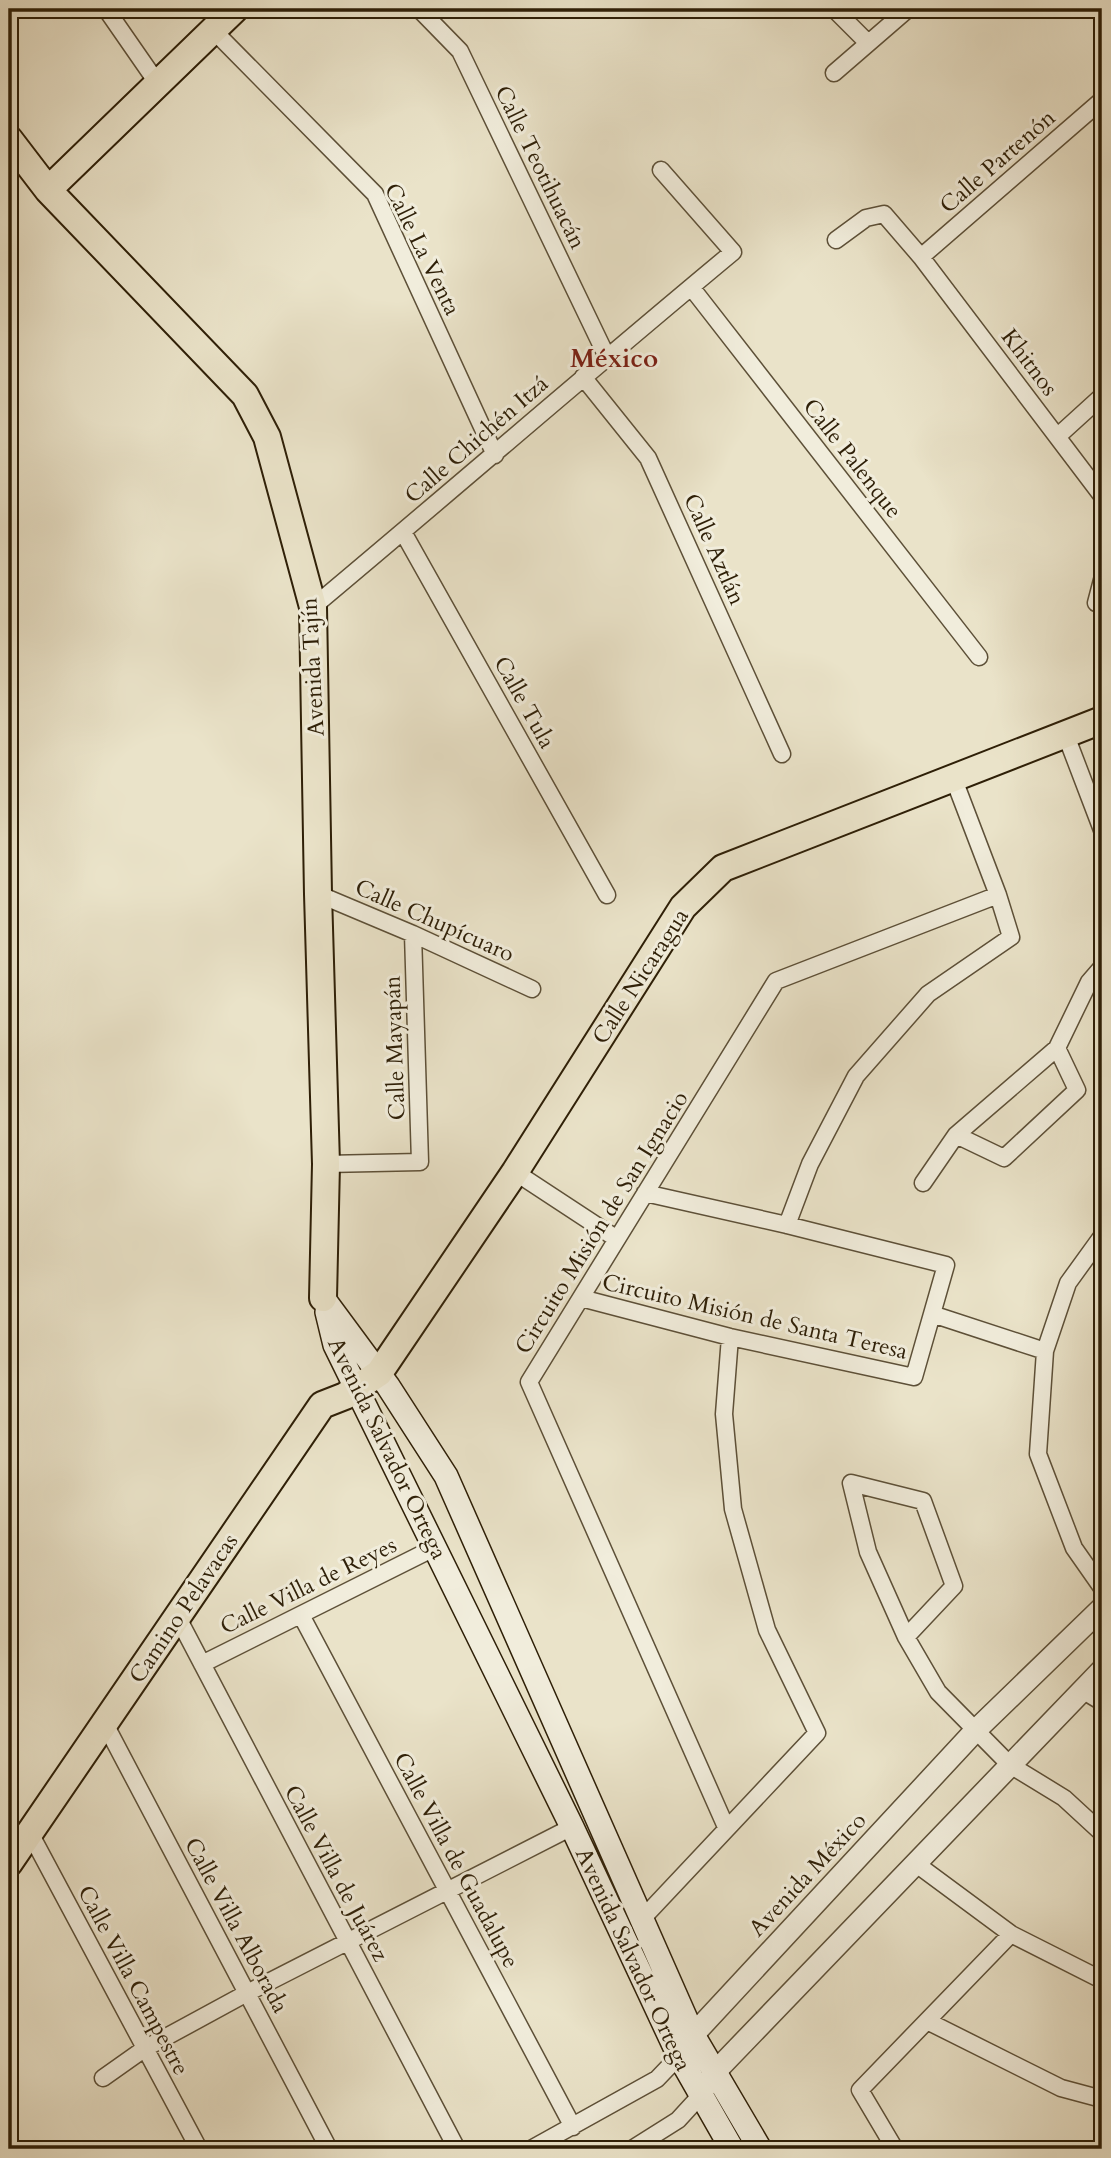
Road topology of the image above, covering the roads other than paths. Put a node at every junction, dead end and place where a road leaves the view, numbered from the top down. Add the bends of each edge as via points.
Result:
1 (106, 9) edge
2 (235, 9) edge
3 (419, 9) edge
4 (834, 9) edge
5 (908, 9) edge
6 (213, 30) junction
7 (868, 43) junction
8 (834, 73) dead end
9 (158, 84) junction
10 (1102, 100) edge
11 (9, 139) edge
12 (661, 170) dead end
13 (48, 190) junction
14 (836, 240) dead end
15 (921, 257) junction
16 (691, 287) junction
17 (607, 356) junction
18 (583, 377) junction
19 (1102, 396) edge
20 (1058, 436) junction
21 (495, 455) junction
22 (1102, 496) edge
23 (403, 532) junction
24 (1102, 580) edge
25 (1096, 603) dead end
26 (313, 607) junction
27 (979, 657) dead end
28 (1102, 720) edge
29 (1102, 735) edge
30 (1067, 740) junction
31 (782, 754) dead end
32 (956, 784) junction
33 (1102, 830) edge
34 (318, 894) junction
35 (607, 895) dead end
36 (998, 895) junction
37 (413, 933) junction
38 (1102, 967) edge
39 (1096, 983) edge
40 (532, 989) dead end
41 (1058, 1048) junction
42 (956, 1135) junction
43 (326, 1164) junction
44 (520, 1175) junction
45 (923, 1183) dead end
46 (645, 1194) junction
47 (787, 1225) junction
48 (1102, 1236) edge
49 (617, 1238) junction
50 (323, 1298) junction
51 (580, 1298) junction
52 (932, 1314) junction
53 (730, 1337) junction
54 (1045, 1351) junction
55 (384, 1380) junction
56 (355, 1395) junction
57 (436, 1547) junction
58 (1102, 1588) edge
59 (1102, 1608) edge
60 (300, 1615) junction
61 (178, 1618) junction
62 (906, 1637) junction
63 (202, 1664) junction
64 (1102, 1670) edge
65 (1082, 1690) junction
66 (1102, 1702) edge
67 (104, 1723) junction
68 (976, 1730) junction
69 (1010, 1765) junction
70 (572, 1827) junction
71 (726, 1827) junction
72 (30, 1833) junction
73 (1102, 1833) edge
74 (9, 1863) edge
75 (915, 1863) junction
76 (448, 1890) junction
77 (643, 1918) junction
78 (1011, 1934) junction
79 (348, 1941) junction
80 (1102, 1980) edge
81 (247, 1993) junction
82 (926, 2021) junction
83 (694, 2035) junction
84 (144, 2049) junction
85 (679, 2056) junction
86 (714, 2073) junction
87 (103, 2078) dead end
88 (700, 2095) junction
89 (1102, 2099) edge
90 (573, 2127) junction
91 (199, 2149) edge
92 (329, 2149) edge
93 (457, 2149) edge
94 (531, 2149) edge
95 (632, 2149) edge
96 (732, 2149) edge
97 (760, 2149) edge
98 (895, 2149) edge

1 - 9 street
2 - 6 main road
3 - 17 street, Calle Teotihuacán via 460,51
4 - 7 street
5 - 7 street
6 - 9 main road
6 - 21 street, Calle La Venta via 375,194
7 - 8 street
9 - 13 main road
10 - 15 street, Calle Partenón
11 - 13 main road, Avenida Tajín
12 - 16 street, Calle Chichén Itzá via 733,252
13 - 26 main road, Avenida Tajín via 245,395 267,437
14 - 15 street, Khitnos via 866,218 884,214
15 - 20 street, Khitnos
16 - 17 street, Calle Chichén Itzá
16 - 27 street, Calle Palenque
17 - 18 street, Calle Chichén Itzá
18 - 21 street, Calle Chichén Itzá
18 - 31 street, Calle Aztlán via 648,458
19 - 20 street
20 - 22 street, Khitnos
21 - 23 street, Calle Chichén Itzá
23 - 26 street, Calle Chichén Itzá
23 - 35 street, Calle Tula
24 - 25 street
26 - 34 main road, Avenida Tajín
28 - 30 main road, Calle Nicaragua
29 - 30 main road, Calle Nicaragua
30 - 32 main road, Calle Nicaragua
30 - 33 street
32 - 36 street
32 - 44 main road, Calle Nicaragua via 723,868 683,907
34 - 37 street, Calle Chupícuaro
34 - 43 main road, Avenida Tajín
36 - 46 street, Circuito Misión de San Ignacio via 776,981
36 - 47 street via 1011,937 928,994 856,1076 810,1164
37 - 40 street, Calle Chupícuaro
37 - 43 street, Calle Mayapán via 420,1162
38 - 39 street
39 - 41 street
41 - 42 street
41 - 42 street via 1077,1090 1004,1158
42 - 45 street
43 - 50 main road, Avenida Tajín
44 - 49 street
44 - 55 main road, Calle Nicaragua
46 - 47 street, Circuito Misión de Santa Teresa
46 - 49 street, Circuito Misión de San Ignacio
47 - 52 street, Circuito Misión de Santa Teresa via 946,1265
48 - 54 street via 1068,1283
49 - 51 street, Circuito Misión de San Ignacio
50 - 55 main road, Avenida Salvador Ortega
50 - 56 main road, Avenida Salvador Ortega
51 - 53 street, Circuito Misión de Santa Teresa
51 - 71 street, Circuito Misión de San Ignacio via 529,1382
52 - 53 street, Circuito Misión de Santa Teresa via 914,1377
52 - 54 street
53 - 71 street via 723,1415 733,1509 767,1630 817,1733
54 - 58 street via 1038,1454 1074,1548
55 - 56 main road, Calle Nicaragua
55 - 77 main road, Avenida Salvador Ortega via 446,1476
56 - 57 main road, Avenida Salvador Ortega
56 - 61 main road, Camino Pelavacas via 322,1405
57 - 60 street, Calle Villa de Reyes
57 - 70 main road, Avenida Salvador Ortega
59 - 68 street, Avenida México
60 - 63 street, Calle Villa de Reyes
60 - 76 street, Calle Villa de Guadalupe
61 - 63 street, Calle Villa de Juárez
61 - 67 main road, Camino Pelavacas
62 - 62 street via 868,1552 851,1483 923,1501 954,1586
62 - 68 street via 938,1692
63 - 79 street, Calle Villa de Juárez
64 - 65 street
65 - 66 street
65 - 69 street
67 - 72 main road, Camino Pelavacas
67 - 81 street, Calle Villa Alborada
68 - 69 street
68 - 83 street, Avenida México
69 - 73 street via 1065,1798
69 - 75 street
70 - 76 street
70 - 85 main road, Avenida Salvador Ortega
71 - 77 street
72 - 74 main road, Camino Pelavacas
72 - 84 street, Calle Villa Campestre
75 - 78 street
75 - 86 street
76 - 79 street
76 - 90 street, Calle Villa de Guadalupe
77 - 83 main road, Avenida Salvador Ortega
78 - 80 street
78 - 82 street
79 - 81 street
79 - 93 street, Calle Villa de Juárez
81 - 84 street
81 - 92 street, Calle Villa Alborada
82 - 89 street via 1061,2088
82 - 98 street via 860,2090
83 - 85 street, Avenida México
83 - 86 main road, Avenida Salvador Ortega
84 - 87 street
84 - 91 street, Calle Villa Campestre
85 - 88 main road, Avenida Salvador Ortega
85 - 90 street, Avenida México via 657,2080
86 - 88 street
86 - 97 main road, Avenida Salvador Ortega
88 - 95 street via 678,2120
88 - 96 main road, Avenida Salvador Ortega
90 - 94 street, Avenida México

